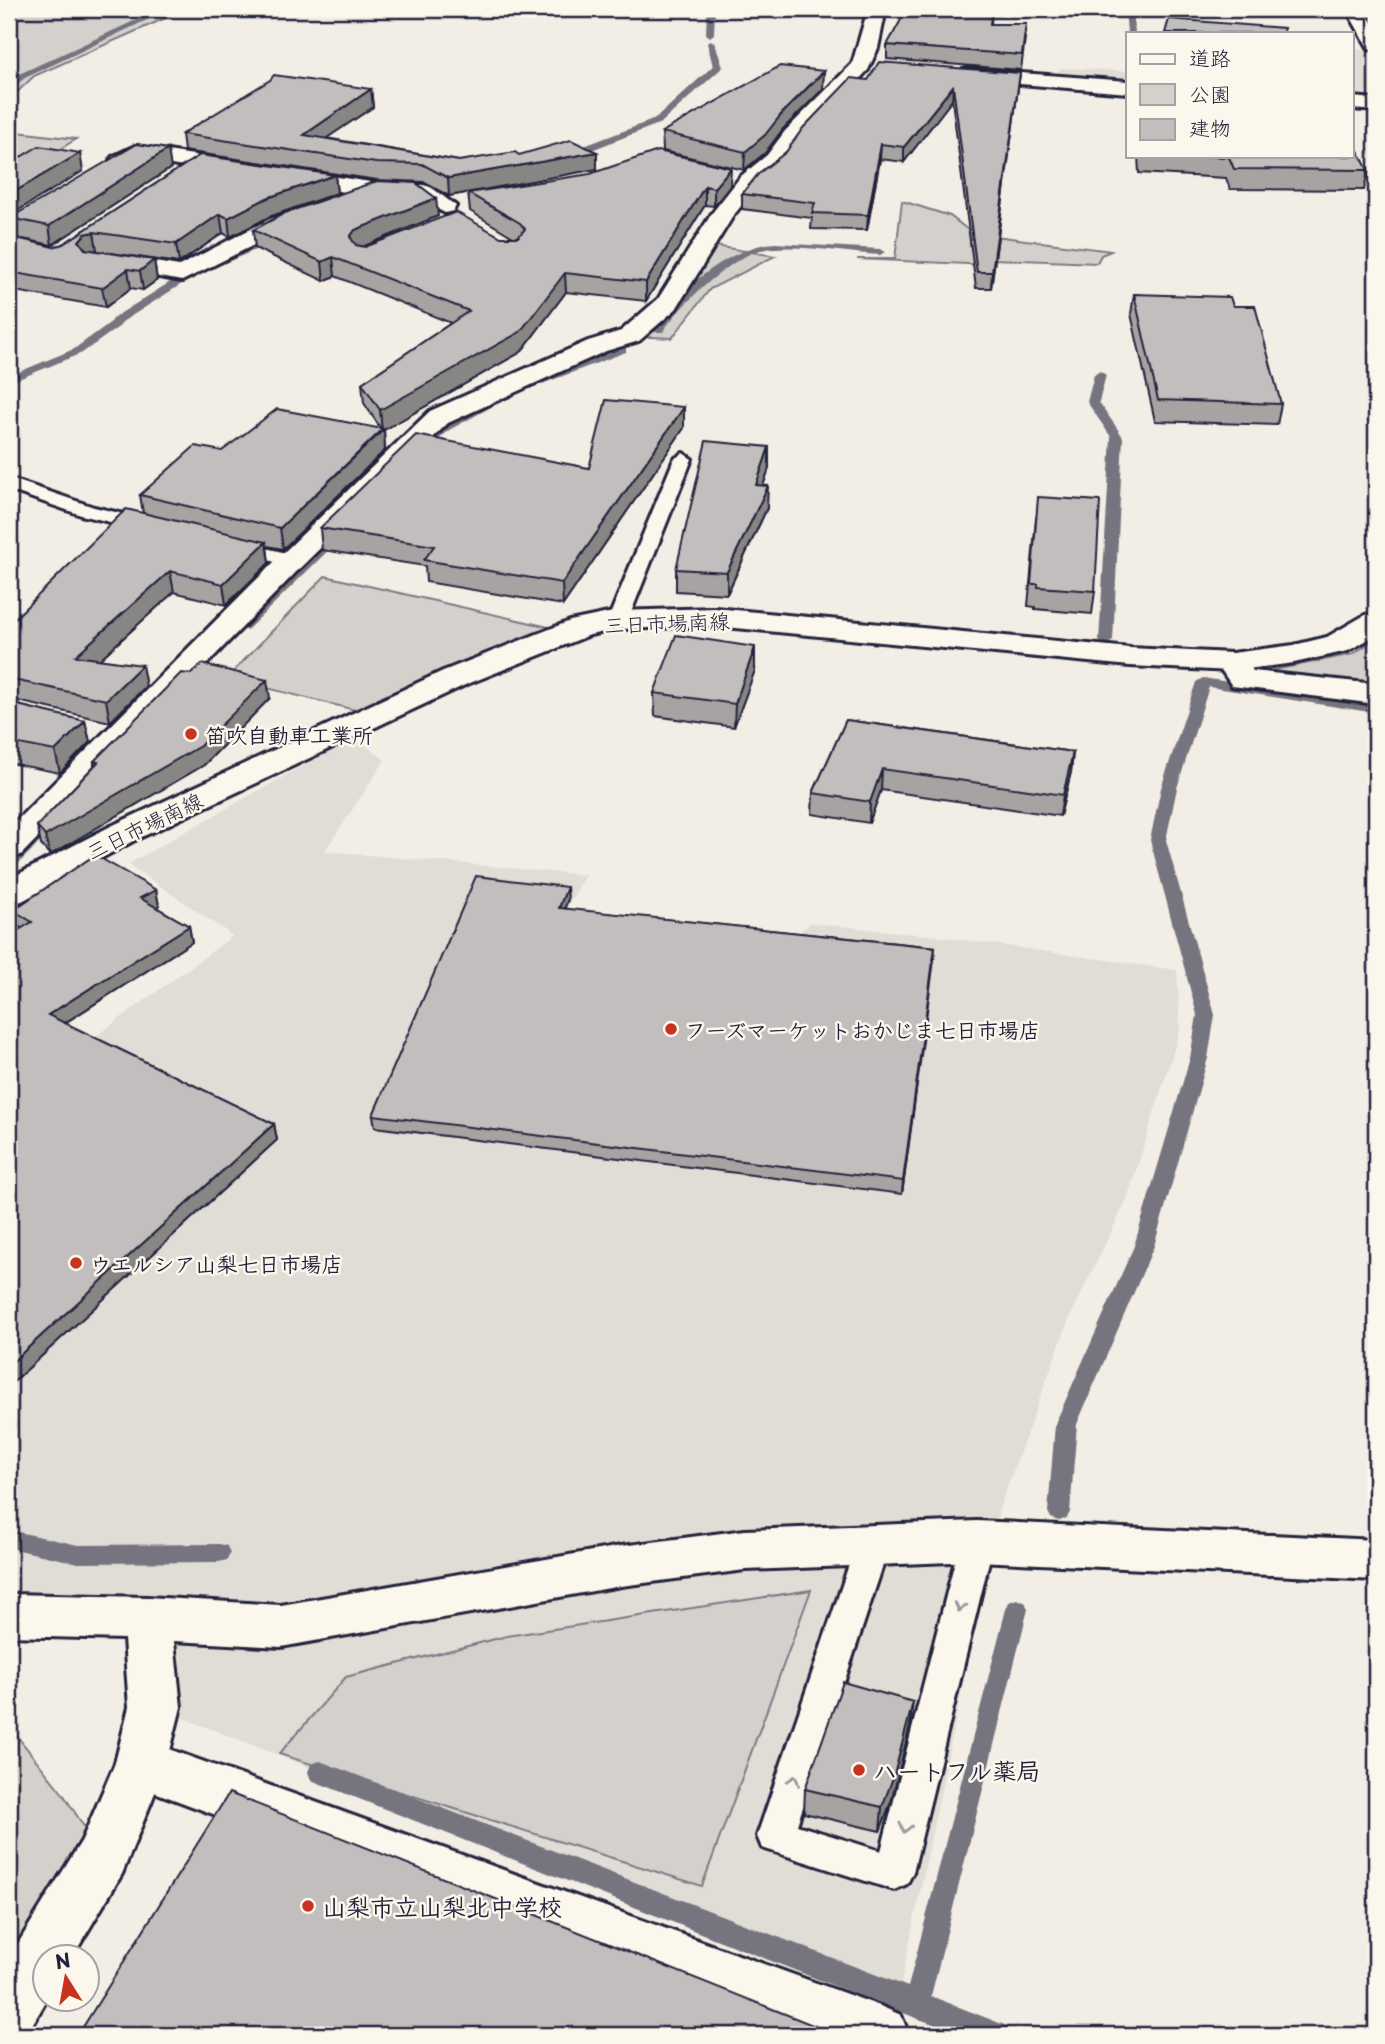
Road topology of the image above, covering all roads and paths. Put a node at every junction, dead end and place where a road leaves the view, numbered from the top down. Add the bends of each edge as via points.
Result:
1 (877, 9) edge
2 (1355, 9) edge
3 (1376, 45) edge
4 (860, 66) junction
5 (888, 69) edge
6 (942, 73) edge
7 (1126, 87) edge
8 (1354, 103) edge
9 (1376, 105) edge
10 (189, 137) edge
11 (157, 156) junction
12 (198, 163) junction
13 (100, 174) edge
14 (723, 175) edge
15 (176, 178) edge
16 (749, 181) junction
17 (377, 190) junction
18 (471, 202) edge
19 (444, 206) junction
20 (435, 228) edge
21 (97, 260) edge
22 (683, 459) dead end
23 (9, 484) edge
24 (169, 531) edge
25 (210, 541) edge
26 (292, 560) junction
27 (618, 620) junction
28 (1376, 622) edge
29 (1231, 662) junction
30 (1376, 694) edge
31 (83, 728) dead end
32 (120, 737) junction
33 (9, 848) edge
34 (9, 893) edge
35 (976, 1541) junction
36 (873, 1544) junction
37 (1376, 1560) edge
38 (9, 1615) edge
39 (147, 1618) junction
40 (141, 1763) junction
41 (9, 2010) edge
42 (880, 2035) edge

1 - 4 street
2 - 3 street
4 - 5 street
4 - 16 street via 775,160
6 - 7 street
8 - 9 street
10 - 11 street
11 - 12 street
11 - 13 street via 135,153
12 - 15 street
12 - 17 street
14 - 16 street
16 - 26 street via 716,223 667,304 630,336 597,346 439,417
17 - 19 street via 423,192
17 - 21 street via 278,224 182,274
18 - 19 street
19 - 20 street via 458,219
22 - 27 lane
23 - 24 lane via 88,511
25 - 26 lane
26 - 32 street
27 - 29 street, 三日市場南線 via 715,617 1130,657
27 - 34 street, 三日市場南線 via 581,628 454,678 121,834
28 - 29 street, 三日市場南線 via 1337,644
29 - 30 street via 1243,679
31 - 32 street
32 - 33 street
35 - 36 street
35 -> 36 lane via 894,1872 775,1836
35 - 37 street
36 - 39 street via 745,1550 621,1566 281,1626
38 - 39 street
39 - 40 street via 155,1707
40 - 41 street via 103,1856
40 - 42 street

